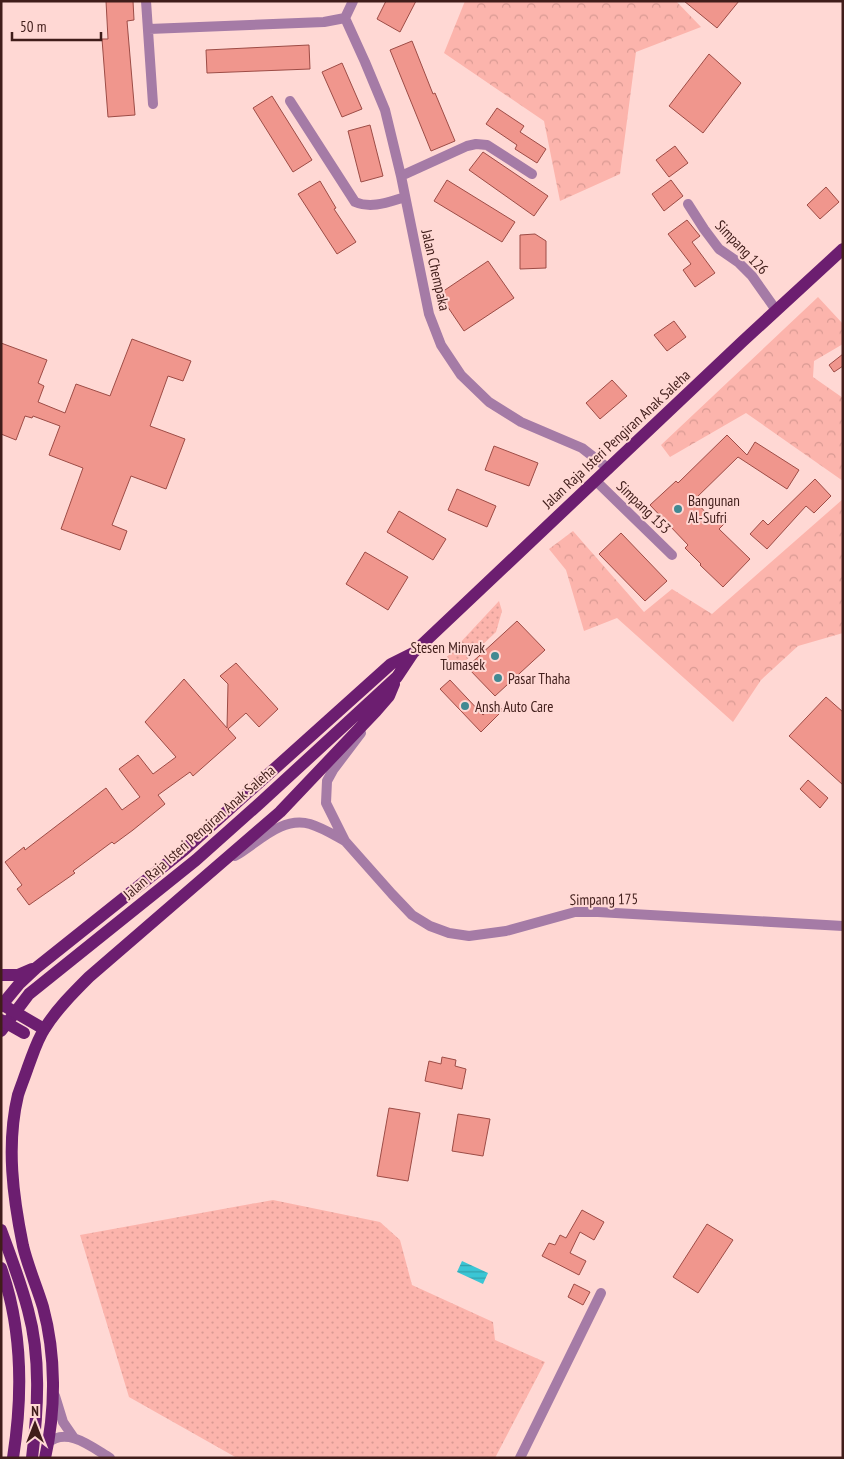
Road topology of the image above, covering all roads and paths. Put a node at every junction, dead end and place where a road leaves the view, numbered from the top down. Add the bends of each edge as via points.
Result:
1 (146, 1) edge
2 (353, 1) edge
3 (344, 18) junction
4 (149, 29) junction
5 (290, 101) dead end
6 (153, 104) dead end
7 (532, 174) dead end
8 (401, 176) junction
9 (405, 197) junction
10 (688, 204) dead end
11 (843, 249) edge
12 (776, 310) junction
13 (609, 469) junction
14 (596, 481) junction
15 (672, 555) dead end
16 (413, 652) junction
17 (397, 677) junction
18 (376, 711) junction
19 (345, 841) junction
20 (212, 870) junction
21 (843, 926) edge
22 (36, 968) junction
23 (1, 975) edge
24 (1, 1005) edge
25 (1, 1020) edge
26 (44, 1029) junction
27 (1, 1031) edge
28 (38, 1041) junction
29 (1, 1230) edge
30 (1, 1268) edge
31 (601, 1293) dead end
32 (53, 1386) junction
33 (74, 1438) junction
34 (48, 1443) junction
35 (13, 1458) edge
36 (32, 1458) edge
37 (45, 1458) edge
38 (110, 1458) edge
39 (520, 1458) edge

1 - 4 street
2 - 3 street
3 - 4 street via 324,22
3 - 8 street, Jalan Chempaka via 385,110
4 - 6 street
5 - 9 street via 355,202 372,206
7 - 8 street via 487,145 476,144
8 - 9 street, Jalan Chempaka
9 - 13 street, Jalan Chempaka via 430,314 441,345 461,375 489,402 522,422 582,448
10 - 12 street, Simpang 126 via 719,249 752,276
11 - 12 main road, Jalan Raja Isteri Pengiran Anak Saleha
12 - 13 main road, Jalan Raja Isteri Pengiran Anak Saleha
13 - 14 main road, Jalan Raja Isteri Pengiran Anak Saleha
14 - 15 street, Simpang 153
14 - 16 main road, Jalan Raja Isteri Pengiran Anak Saleha
16 - 17 main road, Jalan Raja Isteri Pengiran Anak Saleha
16 - 22 main road, Jalan Raja Isteri Pengiran Anak Saleha via 391,664 184,850
17 - 18 main road via 389,696
17 - 27 main road, Jalan Raja Isteri Pengiran Anak Saleha via 196,860 30,994
18 - 19 street, Simpang 175 via 327,781 326,803
18 - 20 main road via 280,812
19 - 20 street, Simpang 175 via 310,824 287,824 274,829
19 - 21 street, Simpang 175 via 412,914 449,933 469,936 506,931 574,912
20 - 26 main road via 89,976
22 - 23 main road via 18,975
22 - 24 main road, Jalan Raja Isteri Pengiran Anak Saleha
24 - 26 main road, bridge
25 - 28 main road, bridge
26 - 28 main road
28 - 32 main road via 19,1095 13,1128 12,1162 24,1248 50,1341
29 - 36 main road via 29,1312 34,1343 37,1408
30 - 35 main road via 16,1322 20,1372
31 - 39 street
32 - 33 street via 63,1422
32 - 34 main road
33 - 34 street via 58,1437
33 - 38 street
34 - 37 main road

